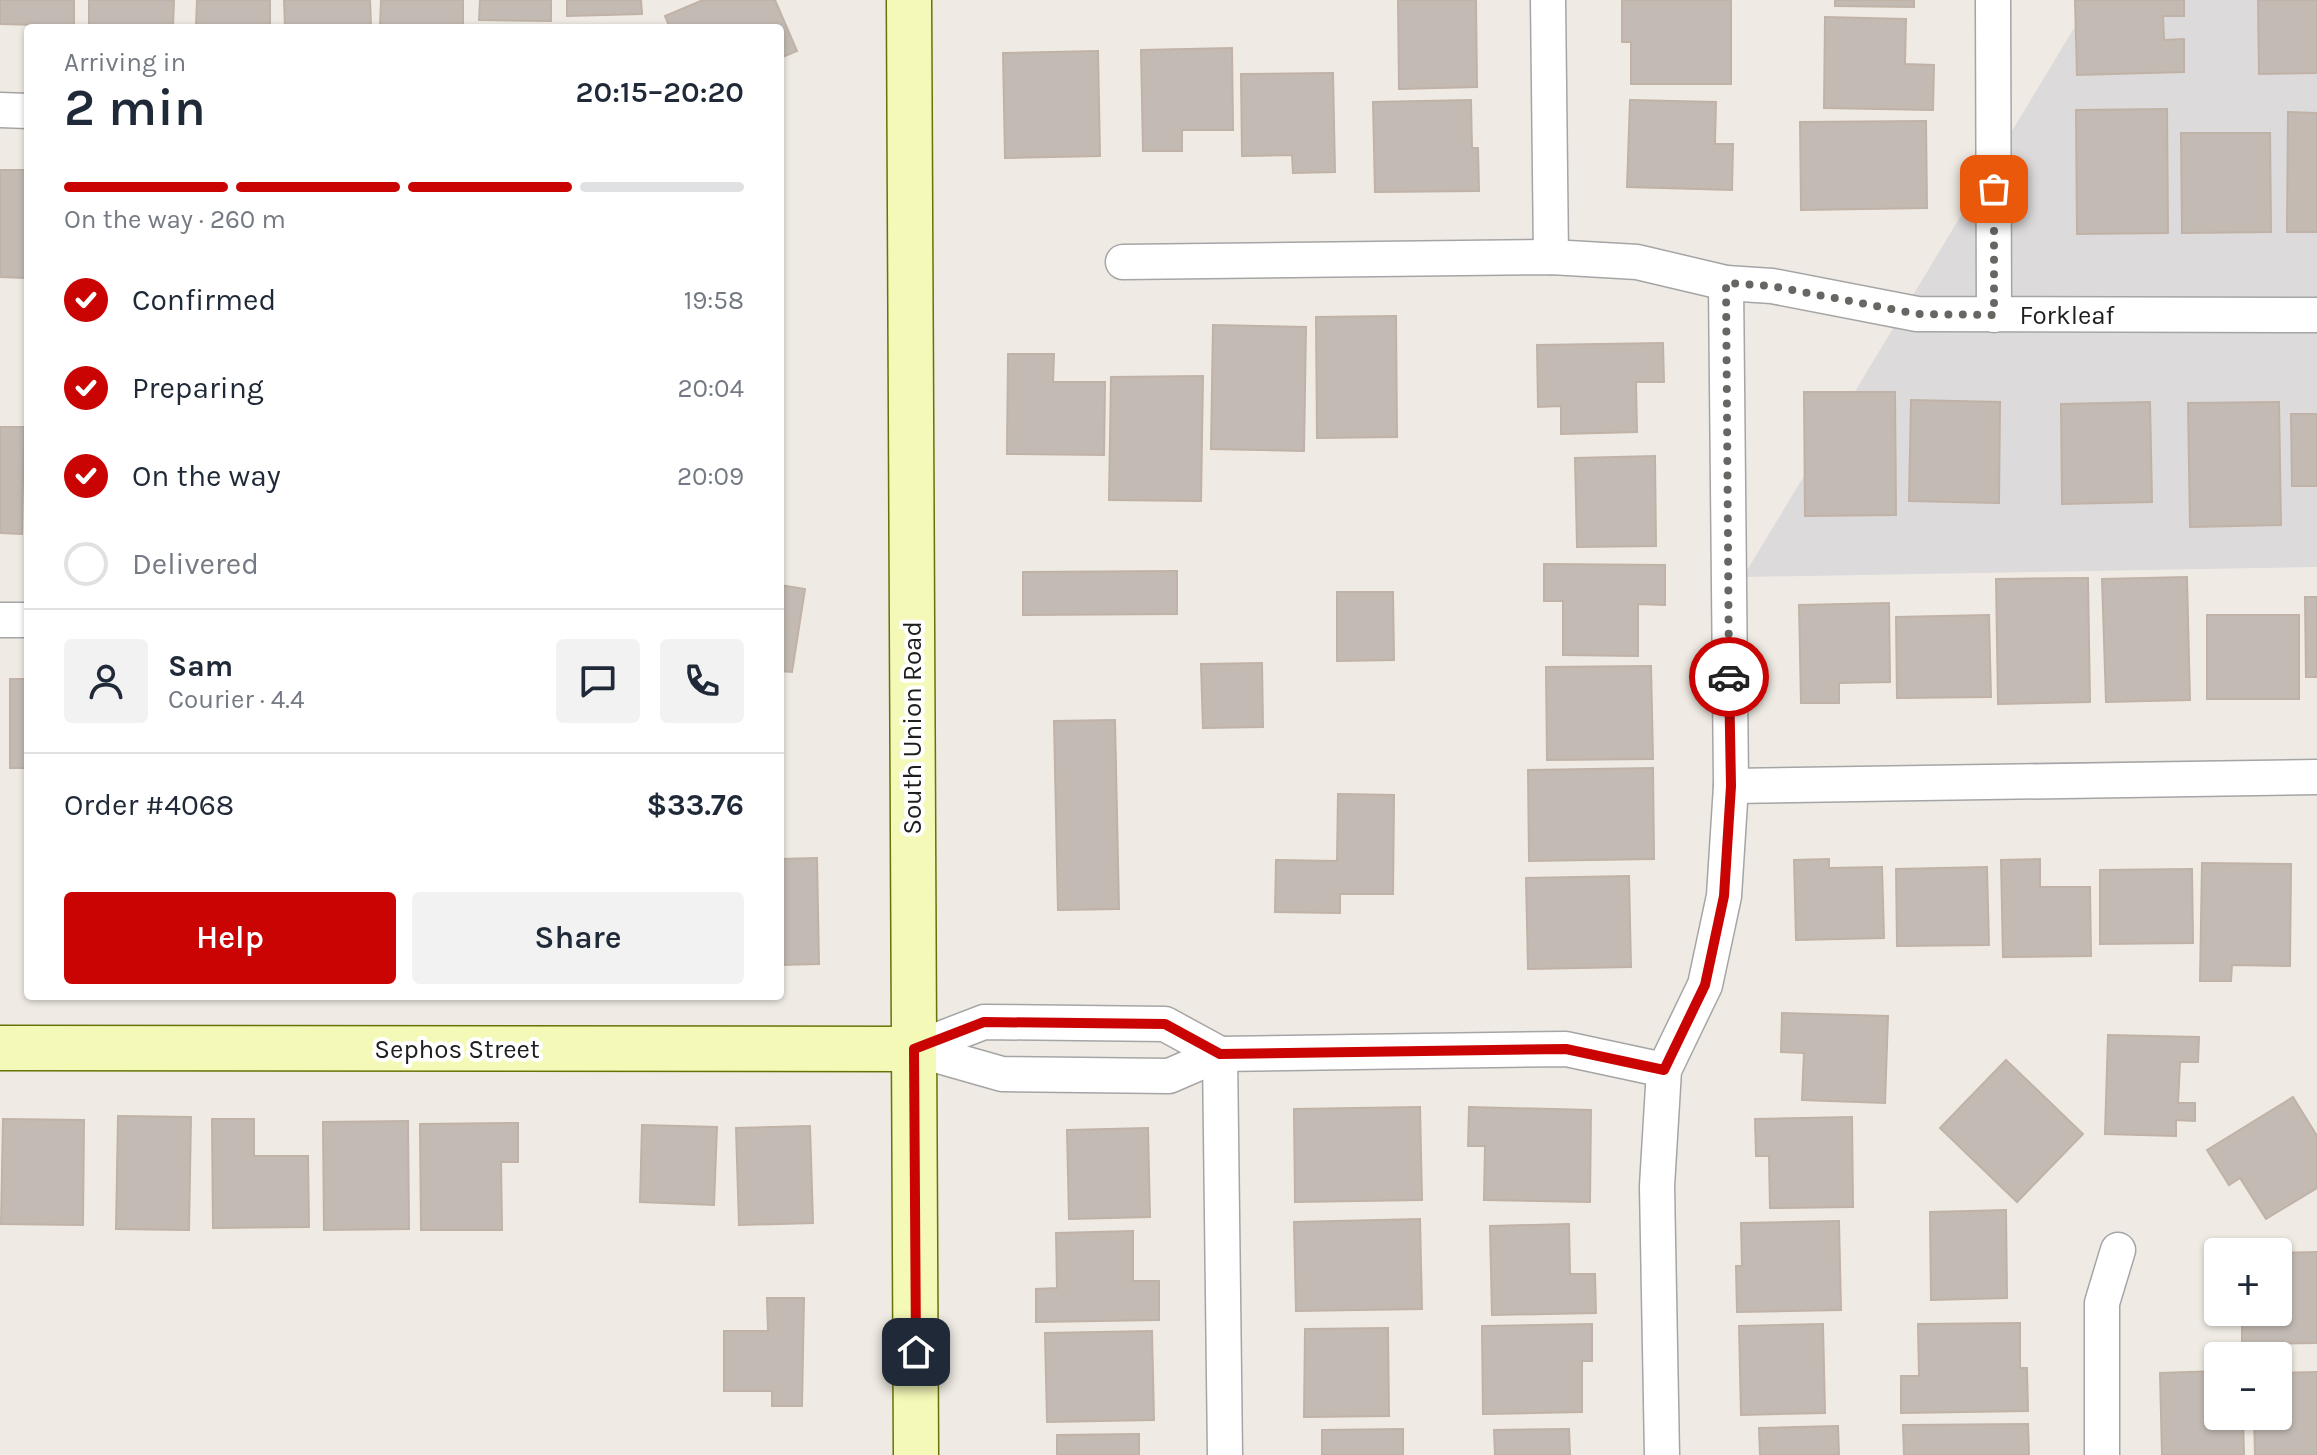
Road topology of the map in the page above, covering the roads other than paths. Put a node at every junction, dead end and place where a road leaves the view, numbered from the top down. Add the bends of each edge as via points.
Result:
1 (909, 0) edge
2 (1548, 0) edge
3 (1993, 0) edge
4 (0, 110) edge
5 (24, 111) edge
6 (1551, 257) junction
7 (1123, 262) dead end
8 (1726, 283) junction
9 (1994, 315) junction
10 (2317, 315) edge
11 (0, 620) edge
12 (24, 620) edge
13 (2317, 777) edge
14 (1731, 786) junction
15 (0, 1048) edge
16 (914, 1049) junction
17 (1220, 1054) junction
18 (1664, 1070) junction
19 (2118, 1250) dead end
20 (916, 1455) edge
21 (1225, 1455) edge
22 (1662, 1455) edge
23 (2102, 1455) edge

1 - 16 street, South Union Road
2 - 6 street
3 - 9 street
4 - 5 street
6 - 7 street, Forkleaf
6 - 8 street, Forkleaf via 1637,262
8 - 9 street, Forkleaf via 1772,286 1917,314
8 - 14 street
9 - 10 street, Forkleaf
11 - 12 street
13 - 14 street
14 - 18 street via 1724,896 1705,985
15 - 16 street, Sephos Street
16 - 17 street via 1002,1074 1063,1075 1169,1076
16 - 17 street via 984,1022 1165,1024
16 - 20 street, South Union Road
17 - 18 street via 1566,1049
17 - 21 street
18 - 22 street via 1657,1186
19 - 23 street via 2102,1303

